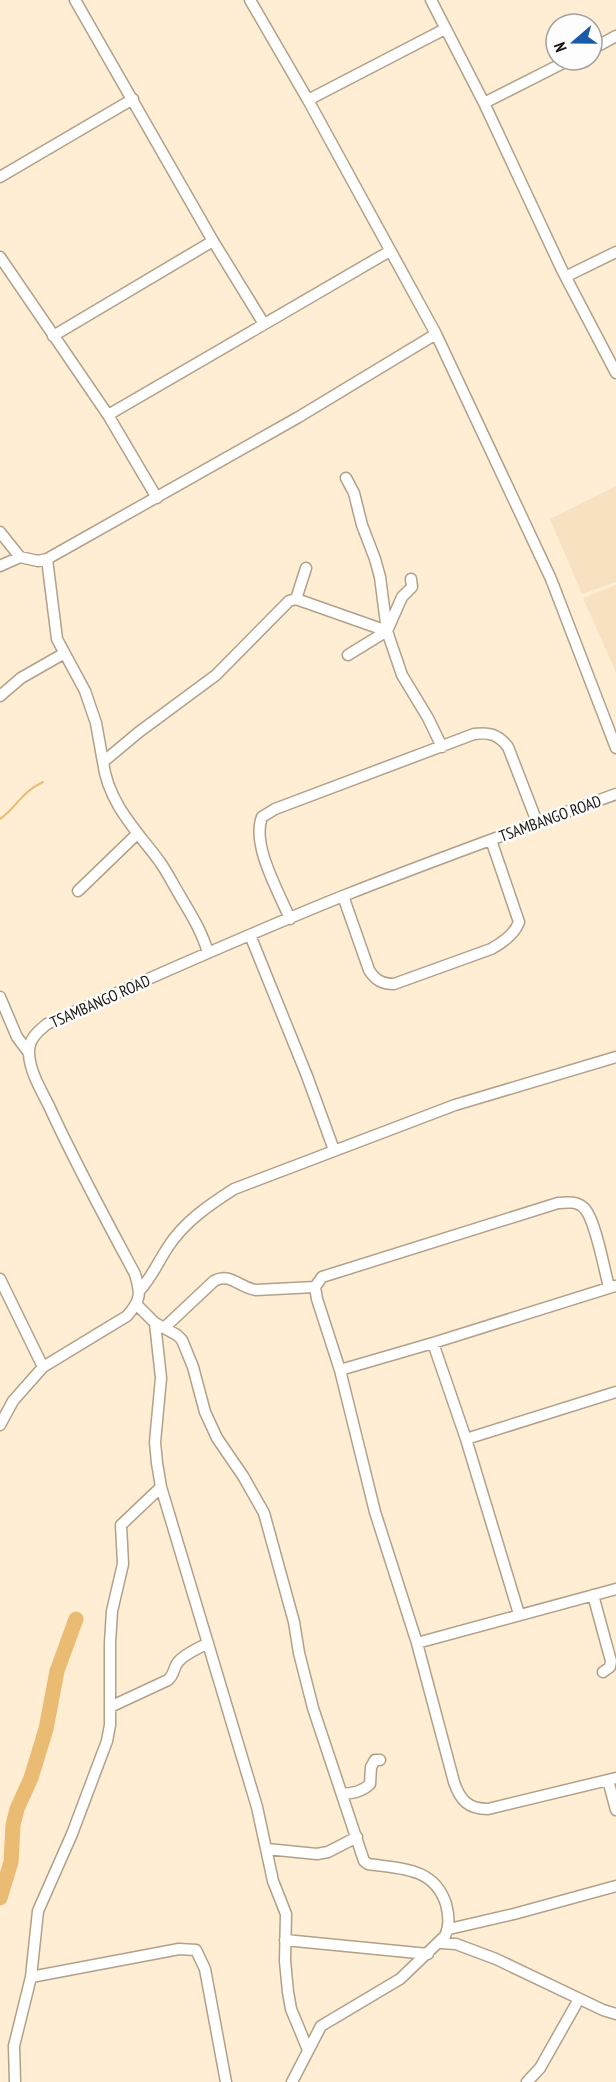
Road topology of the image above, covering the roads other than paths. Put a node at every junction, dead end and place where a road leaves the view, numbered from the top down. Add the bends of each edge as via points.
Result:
1 (75, 0) edge
2 (250, 0) edge
3 (430, 0) edge
4 (445, 29) junction
5 (545, 72) edge
6 (133, 99) junction
7 (308, 100) junction
8 (484, 103) junction
9 (0, 177) edge
10 (213, 241) junction
11 (390, 251) junction
12 (616, 252) edge
13 (0, 257) edge
14 (567, 276) junction
15 (264, 324) junction
16 (436, 334) junction
17 (53, 336) junction
18 (616, 373) edge
19 (108, 415) junction
20 (346, 478) dead end
21 (157, 498) junction
22 (0, 532) edge
23 (20, 557) junction
24 (47, 559) junction
25 (0, 566) edge
26 (306, 568) dead end
27 (411, 579) dead end
28 (296, 599) junction
29 (387, 631) junction
30 (63, 654) junction
31 (348, 655) dead end
32 (0, 696) edge
33 (442, 747) junction
34 (616, 748) edge
35 (103, 762) junction
36 (616, 794) edge
37 (537, 822) junction
38 (137, 834) junction
39 (491, 840) junction
40 (78, 891) dead end
41 (343, 897) junction
42 (290, 919) junction
43 (250, 935) junction
44 (208, 953) junction
45 (0, 997) edge
46 (29, 1053) junction
47 (616, 1057) edge
48 (334, 1150) junction
49 (0, 1279) edge
50 (613, 1286) edge
51 (315, 1287) junction
52 (140, 1290) junction
53 (137, 1305) junction
54 (159, 1325) junction
55 (433, 1343) junction
56 (43, 1367) junction
57 (340, 1370) junction
58 (616, 1392) edge
59 (1, 1422) edge
60 (466, 1439) junction
61 (161, 1487) junction
62 (616, 1589) edge
63 (593, 1595) junction
64 (519, 1614) junction
65 (208, 1643) junction
66 (417, 1643) junction
67 (603, 1672) dead end
68 (110, 1707) junction
69 (380, 1760) dead end
70 (612, 1779) edge
71 (342, 1794) junction
72 (616, 1810) edge
73 (357, 1837) junction
74 (267, 1849) junction
75 (616, 1886) edge
76 (448, 1929) junction
77 (285, 1940) junction
78 (441, 1943) junction
79 (428, 1954) junction
80 (31, 1977) junction
81 (579, 1999) junction
82 (616, 2014) edge
83 (308, 2050) junction
84 (15, 2082) edge
85 (226, 2082) edge
86 (292, 2082) edge
87 (528, 2082) edge

1 - 6 street
2 - 7 street
3 - 4 street
4 - 7 street
4 - 8 street
5 - 8 street
6 - 9 street
6 - 10 street
7 - 11 street
8 - 14 street
10 - 15 street
10 - 17 street
11 - 15 street
11 - 16 street
12 - 14 street
13 - 17 street
14 - 18 street
15 - 19 street
16 - 21 street
16 - 34 street via 551,579
17 - 19 street
19 - 21 street
20 - 29 street via 380,577
21 - 24 street
22 - 23 street
23 - 24 street
23 - 25 street
24 - 30 street via 57,639
26 - 28 street
27 - 29 street
28 - 29 street
28 - 35 street via 285,604 216,675
29 - 31 street
29 - 33 street via 408,688
30 - 32 street via 21,678
30 - 35 street via 96,723
33 - 37 street via 474,734 502,739
33 - 42 street via 262,817 261,846
35 - 38 street via 108,786
36 - 37 street, TSAMBANGO ROAD
37 - 39 street, TSAMBANGO ROAD
38 - 40 street
38 - 44 street via 167,873
39 - 41 street, TSAMBANGO ROAD
39 - 41 street via 519,922 491,949 386,984 369,970
41 - 42 street, TSAMBANGO ROAD
42 - 43 street, TSAMBANGO ROAD
43 - 44 street, TSAMBANGO ROAD
43 - 48 street
44 - 46 street, TSAMBANGO ROAD via 47,1024 32,1038
45 - 46 street via 17,1037
46 - 52 street via 62,1136
47 - 48 street via 455,1105
48 - 52 street via 234,1189 207,1206 176,1237
49 - 56 street
50 - 51 street via 591,1219 584,1208 573,1202 558,1203 322,1277
50 - 55 street
51 - 54 street via 256,1290 222,1277
51 - 57 street
52 - 53 street
53 - 54 street
53 - 56 street via 127,1316
54 - 61 street via 161,1378 155,1442
54 - 71 street via 182,1340 216,1438 264,1513 313,1708
55 - 57 street
55 - 60 street
56 - 59 street via 13,1401
57 - 66 street via 375,1512
58 - 60 street
60 - 64 street
61 - 65 street
61 - 68 street via 121,1525 123,1564 112,1611
62 - 63 street
63 - 64 street
63 - 67 street via 611,1661
64 - 66 street
65 - 68 street via 181,1659 168,1680
65 - 74 street
66 - 70 street via 454,1782 462,1800 470,1806 488,1809
68 - 80 street via 107,1741 38,1911
69 - 71 street via 375,1760 371,1767 370,1784 365,1789
70 - 72 street
71 - 73 street
73 - 74 street via 317,1854
73 - 76 street via 366,1863 415,1872 433,1882 445,1902
74 - 77 street via 273,1881 286,1914
75 - 76 street
76 - 78 street
77 - 79 street
77 - 83 street via 291,2009
78 - 79 street
78 - 81 street via 456,1944 496,1959
79 - 83 street via 400,1979 327,2021
80 - 84 street via 14,2046
80 - 85 street via 179,1949 196,1950 205,1969
81 - 82 street
81 - 87 street
83 - 86 street

